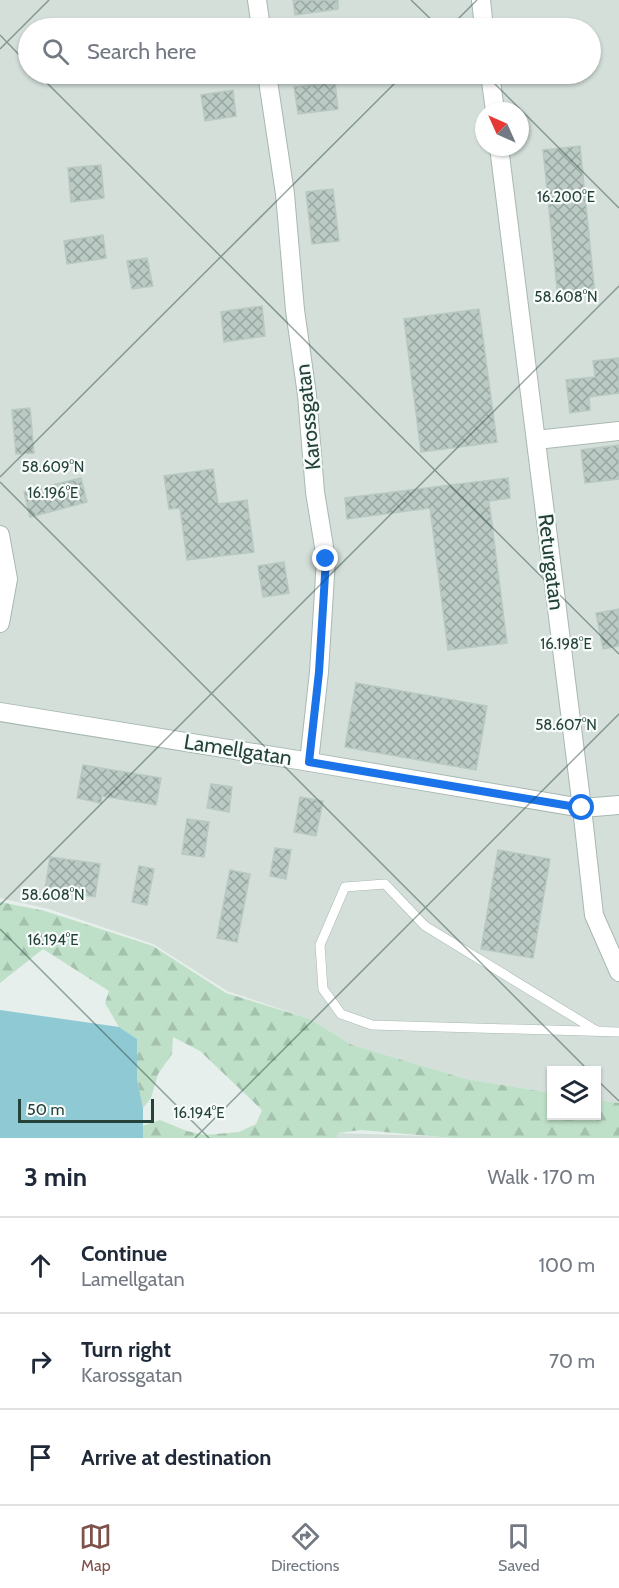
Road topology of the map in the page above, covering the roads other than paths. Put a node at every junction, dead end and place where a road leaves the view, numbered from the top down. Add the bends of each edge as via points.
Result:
1 (257, 0) edge
2 (481, 0) edge
3 (260, 18) edge
4 (483, 18) edge
5 (268, 84) edge
6 (491, 84) edge
7 (494, 102) edge
8 (501, 156) edge
9 (619, 431) edge
10 (536, 440) junction
11 (0, 535) edge
12 (0, 623) edge
13 (0, 712) edge
14 (309, 762) junction
15 (619, 805) edge
16 (582, 808) junction
17 (619, 972) edge
18 (597, 1031) junction
19 (619, 1032) edge

1 - 3 street
2 - 4 street
5 - 14 street, Karossgatan via 285,194 315,492 326,559
6 - 7 street
8 - 10 street, Returgatan
9 - 10 street
10 - 16 street, Returgatan
11 - 12 street via 8,579
13 - 14 street, Lamellgatan
14 - 16 street, Lamellgatan
15 - 16 street, Lamellgatan
16 - 17 street, Returgatan via 594,915
18 - 18 lane via 425,926 385,884 345,887 320,945 323,989 341,1014 372,1025
18 - 19 lane

